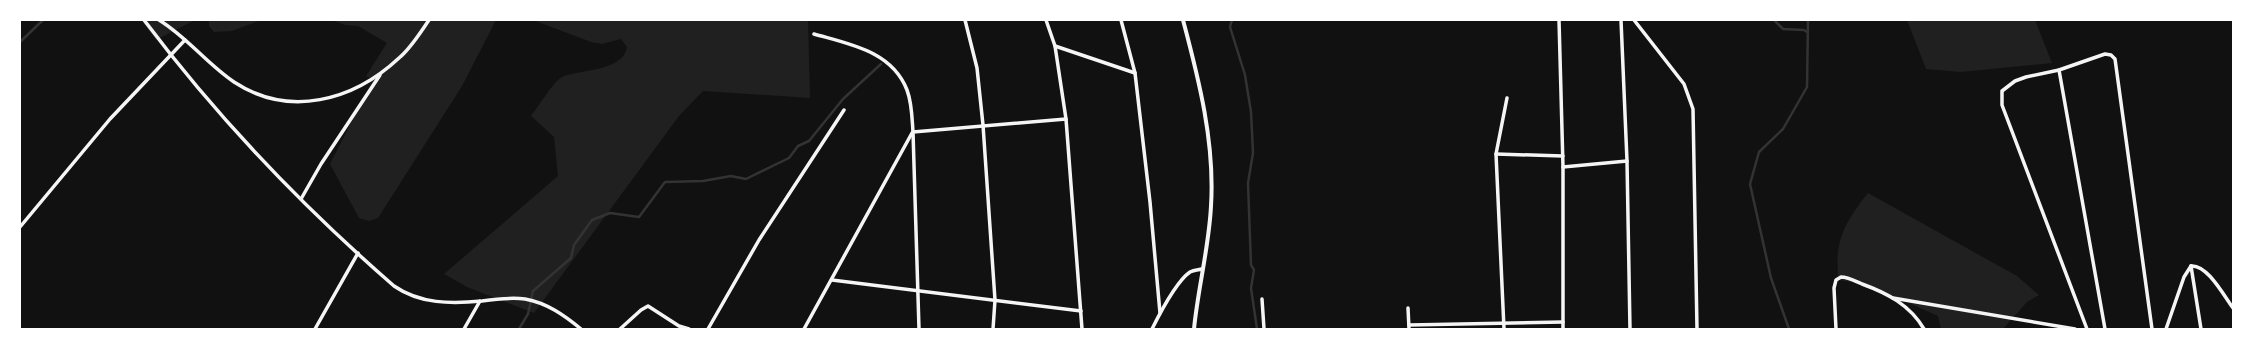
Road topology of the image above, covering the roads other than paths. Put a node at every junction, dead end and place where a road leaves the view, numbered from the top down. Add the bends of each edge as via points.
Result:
1 (144, 20) edge
2 (159, 20) edge
3 (429, 20) edge
4 (965, 20) edge
5 (1046, 20) edge
6 (1121, 20) edge
7 (1185, 20) edge
8 (1559, 20) edge
9 (1621, 20) edge
10 (1634, 20) edge
11 (814, 34) dead end
12 (185, 40) junction
13 (1055, 46) junction
14 (171, 55) junction
15 (2059, 70) junction
16 (1135, 73) junction
17 (381, 74) junction
18 (1507, 98) dead end
19 (844, 110) dead end
20 (1066, 119) junction
21 (983, 125) junction
22 (913, 132) junction
23 (1496, 154) junction
24 (1563, 156) junction
25 (1627, 161) junction
26 (1563, 167) junction
27 (301, 199) junction
28 (20, 227) edge
29 (358, 253) junction
30 (2191, 266) junction
31 (1202, 269) junction
32 (832, 280) junction
33 (917, 290) junction
34 (1893, 298) junction
35 (1262, 299) dead end
36 (995, 300) junction
37 (480, 301) junction
38 (1408, 308) dead end
39 (2233, 308) edge
40 (1081, 311) junction
41 (1160, 313) junction
42 (1563, 322) junction
43 (1504, 324) junction
44 (1409, 327) edge
45 (1478, 327) edge
46 (315, 329) edge
47 (464, 329) edge
48 (581, 329) edge
49 (620, 329) edge
50 (689, 329) edge
51 (708, 329) edge
52 (804, 329) edge
53 (919, 329) edge
54 (993, 329) edge
55 (1082, 329) edge
56 (1152, 329) edge
57 (1194, 329) edge
58 (1264, 329) edge
59 (1504, 329) edge
60 (1563, 329) edge
61 (1630, 329) edge
62 (1697, 329) edge
63 (1836, 329) edge
64 (1924, 329) edge
65 (2075, 329) edge
66 (2087, 329) edge
67 (2105, 329) edge
68 (2152, 329) edge
69 (2166, 329) edge
70 (2200, 329) edge

1 - 14 street
2 - 12 street
3 - 17 street via 400,58
4 - 21 street via 977,68
5 - 13 street
6 - 16 street
7 - 31 street via 1209,140 1211,168 1211,206
8 - 24 street
9 - 25 street
10 - 62 street via 1684,84 1693,109
11 - 22 street via 860,47 886,61 902,79 907,90
12 - 14 street
12 - 17 street via 235,83 273,99 331,99
13 - 16 street
13 - 20 street
14 - 27 street via 266,166
14 - 28 street via 110,119
15 - 66 street via 2015,81 2002,91 2001,99
15 - 67 street
15 - 68 street via 2105,54 2115,59
16 - 41 street
17 - 27 street via 321,164
18 - 23 street
19 - 51 street via 759,240
20 - 21 street
20 - 40 street
21 - 22 street
21 - 36 street
22 - 32 street
22 - 33 street
23 - 24 street
23 - 43 street
24 - 26 street
25 - 26 street
25 - 61 street
26 - 42 street
27 - 29 street
29 - 37 street via 394,286 415,298 445,302
29 - 46 street
30 - 39 street via 2198,266 2206,272
30 - 69 street via 2184,277
30 - 70 street
31 - 41 street via 1190,273
31 - 57 street
32 - 33 street
32 - 52 street
33 - 36 street
33 - 53 street
34 - 63 street via 1844,277 1838,278 1834,288
34 - 64 street via 1908,308
34 - 65 street
35 - 58 street
36 - 40 street
36 - 54 street
37 - 47 street
37 - 48 street via 510,298 537,302 551,308
38 - 44 street
40 - 55 street
41 - 56 street
42 - 43 street
42 - 60 street
43 - 45 street
43 - 59 street
44 - 45 street
49 - 50 street via 648,306 679,326

